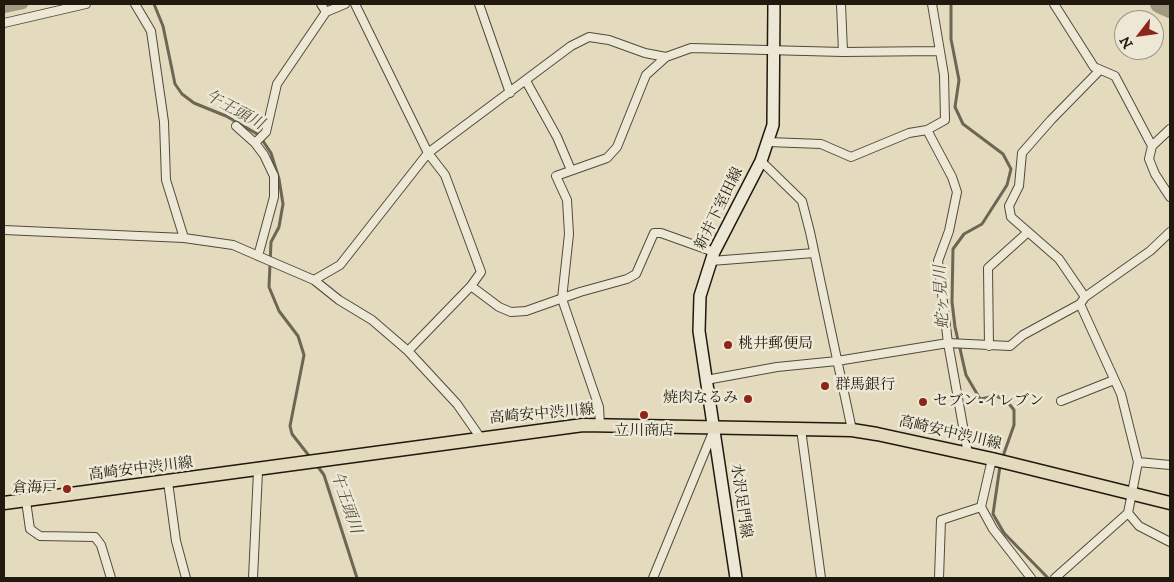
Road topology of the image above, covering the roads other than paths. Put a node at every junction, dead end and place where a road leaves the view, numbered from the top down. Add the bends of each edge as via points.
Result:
1 (86, 4) edge
2 (135, 4) edge
3 (321, 4) edge
4 (345, 4) edge
5 (355, 4) edge
6 (479, 4) edge
7 (774, 4) edge
8 (841, 4) edge
9 (932, 4) edge
10 (1054, 4) edge
11 (326, 12) junction
12 (4, 22) edge
13 (775, 50) junction
14 (843, 52) junction
15 (939, 52) junction
16 (666, 57) junction
17 (1099, 71) junction
18 (526, 81) junction
19 (510, 93) junction
20 (236, 126) dead end
21 (1170, 129) edge
22 (927, 130) junction
23 (768, 142) junction
24 (256, 143) junction
25 (1152, 146) junction
26 (428, 153) junction
27 (761, 161) junction
28 (571, 170) junction
29 (1170, 197) edge
30 (4, 230) edge
31 (1028, 232) junction
32 (1170, 232) edge
33 (184, 238) junction
34 (814, 253) junction
35 (713, 256) junction
36 (261, 258) junction
37 (314, 280) junction
38 (471, 286) junction
39 (562, 298) junction
40 (1083, 300) junction
41 (948, 343) junction
42 (989, 346) junction
43 (408, 351) junction
44 (837, 361) junction
45 (706, 380) junction
46 (1114, 380) junction
47 (1061, 401) dead end
48 (600, 426) junction
49 (714, 428) junction
50 (801, 429) junction
51 (852, 430) junction
52 (480, 437) junction
53 (968, 454) junction
54 (992, 459) junction
55 (1138, 462) junction
56 (1170, 465) edge
57 (258, 470) junction
58 (168, 482) junction
59 (1131, 492) junction
60 (26, 501) junction
61 (4, 503) edge
62 (1170, 503) edge
63 (981, 506) junction
64 (1128, 513) junction
65 (1170, 542) edge
66 (111, 578) edge
67 (186, 578) edge
68 (253, 578) edge
69 (652, 578) edge
70 (736, 578) edge
71 (821, 578) edge
72 (939, 578) edge
73 (1031, 578) edge
74 (1055, 578) edge

1 - 12 street
2 - 33 street via 151,31 164,122 166,180
3 - 11 street
4 - 11 street
5 - 26 street
6 - 19 street
7 - 13 main road, 新井下室田線
8 - 14 street
9 - 15 street
10 - 17 street
11 - 24 street via 277,84 266,132
13 - 14 street
13 - 16 street via 691,48
13 - 23 main road, 新井下室田線 via 773,125
14 - 15 street
15 - 22 street via 944,75 945,120
16 - 18 street via 590,37 571,46
16 - 28 street via 646,75 617,147 607,158
17 - 25 street via 1115,76
17 - 31 street via 1022,154 1020,186 1009,206 1011,217
18 - 19 street
18 - 28 street via 558,137
19 - 26 street
20 - 24 street
21 - 25 street
22 - 23 street via 909,133 851,157 821,144
22 - 41 street via 957,192 949,231 938,261
23 - 27 main road, 新井下室田線
24 - 36 street via 274,176 274,197
25 - 29 street via 1149,158
26 - 37 street via 340,265
26 - 38 street via 445,174 481,272
27 - 34 street via 802,201
27 - 35 main road, 新井下室田線
28 - 39 street via 556,176 567,200 570,234
30 - 33 street
31 - 40 street via 1060,259
31 - 42 street via 988,268
32 - 40 street via 1150,251
33 - 36 street via 233,245
34 - 35 street
34 - 44 street
35 - 39 street via 661,233 654,233 636,274 627,280
35 - 45 main road, 新井下室田線 via 700,296 699,331
36 - 37 street
37 - 43 street via 372,320
38 - 39 street via 511,312 526,311
38 - 43 street
39 - 48 street via 599,407
40 - 42 street via 1010,346
40 - 46 street
41 - 42 street
41 - 44 street
41 - 53 street
43 - 52 street via 457,404
44 - 45 street via 777,367
44 - 51 street
45 - 49 main road, 新井下室田線
46 - 47 street
46 - 55 street via 1121,394
48 - 49 main road, 高崎安中渋川線
48 - 52 main road, 高崎安中渋川線
49 - 50 main road, 高崎安中渋川線
49 - 69 street
49 - 70 main road, 水沢足門線
50 - 51 main road, 高崎安中渋川線
50 - 71 street
51 - 53 main road, 高崎安中渋川線
52 - 57 main road, 高崎安中渋川線
53 - 54 main road, 高崎安中渋川線
54 - 59 main road, 高崎安中渋川線
54 - 63 street
55 - 56 street
55 - 59 street
57 - 58 main road, 高崎安中渋川線
57 - 68 street
58 - 60 main road, 高崎安中渋川線
58 - 67 street via 176,541
59 - 62 main road, 高崎安中渋川線
59 - 64 street
60 - 61 main road, 高崎安中渋川線
60 - 66 street via 27,522 40,536 95,537 101,545
63 - 72 street via 941,520
63 - 73 street via 987,520
64 - 65 street via 1139,526
64 - 74 street

